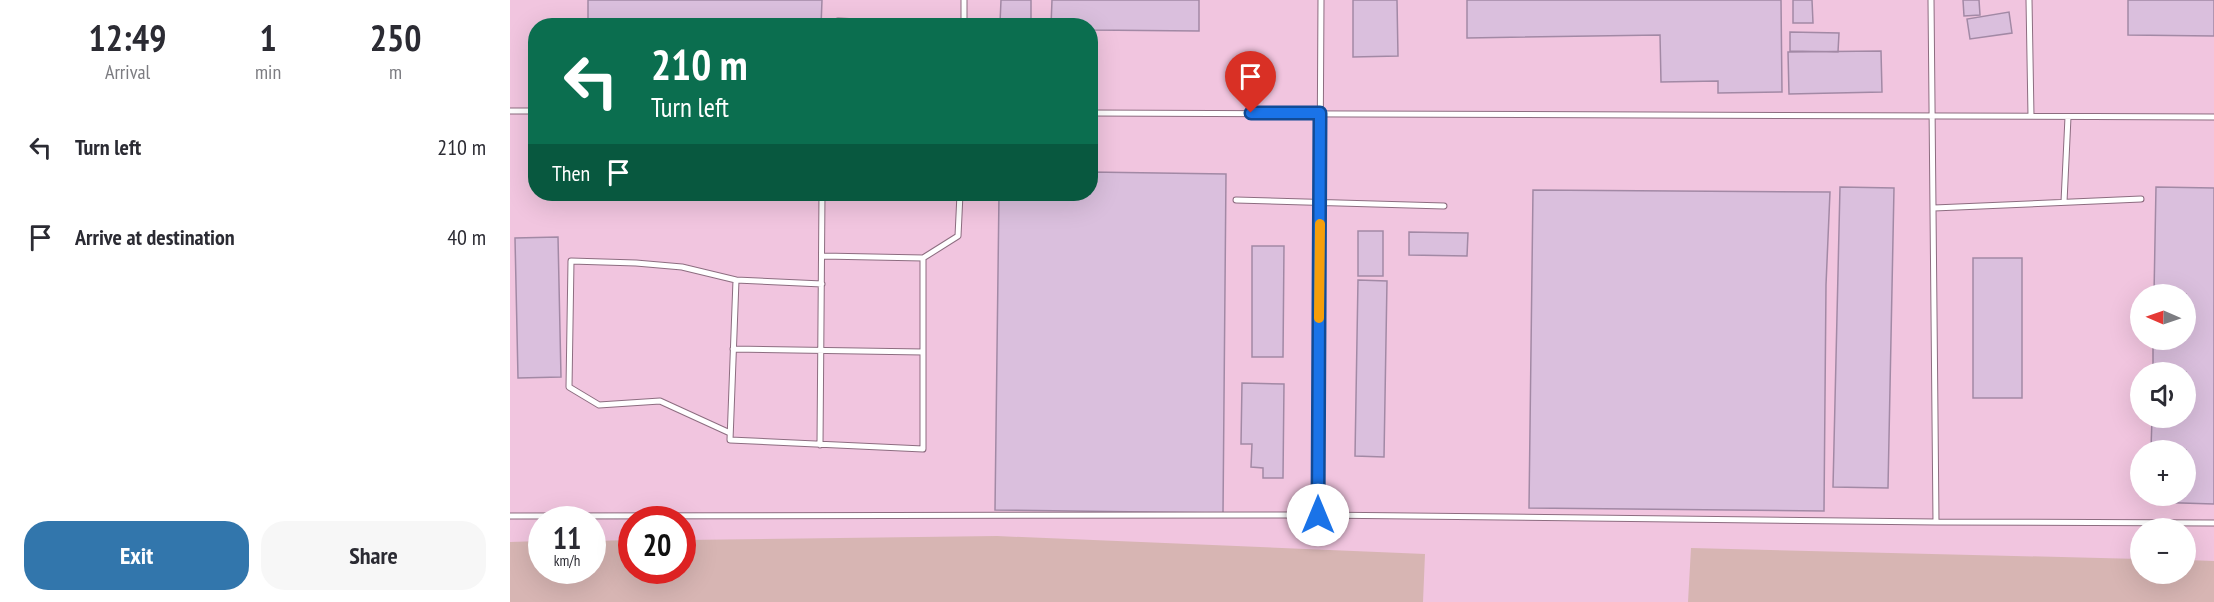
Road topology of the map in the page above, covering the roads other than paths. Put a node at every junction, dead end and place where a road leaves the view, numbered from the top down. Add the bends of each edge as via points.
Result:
1 (964, 0) edge
2 (1321, 0) edge
3 (1931, 0) edge
4 (2029, 0) edge
5 (964, 18) edge
6 (510, 111) edge
7 (528, 111) edge
8 (1098, 113) edge
9 (1320, 113) junction
10 (1934, 115) junction
11 (2031, 116) junction
12 (2068, 117) junction
13 (2214, 117) edge
14 (2141, 199) dead end
15 (1236, 200) dead end
16 (822, 201) edge
17 (960, 201) edge
18 (2064, 202) junction
19 (1320, 203) junction
20 (1444, 206) dead end
21 (1934, 208) junction
22 (823, 256) junction
23 (922, 258) junction
24 (736, 280) junction
25 (822, 284) junction
26 (733, 349) junction
27 (821, 349) junction
28 (923, 352) junction
29 (730, 433) junction
30 (820, 445) junction
31 (1318, 515) junction
32 (510, 516) edge
33 (1936, 522) junction
34 (2214, 523) edge

1 - 5 lane
2 - 9 lane
3 - 10 lane
4 - 11 lane
6 - 7 lane
8 - 9 lane
9 - 10 lane
9 - 19 lane
10 - 11 lane
10 - 21 lane
11 - 12 lane
12 - 13 lane
12 - 18 lane
14 - 18 lane
15 - 19 lane
16 - 22 lane
17 - 23 lane via 958,236
18 - 21 lane
19 - 20 lane
19 - 31 lane
21 - 33 lane
22 - 23 lane
22 - 25 lane
23 - 28 lane
24 - 25 lane
24 - 26 lane
24 - 29 lane via 682,267 571,261 569,387 599,405 660,401
25 - 27 lane
26 - 27 lane
26 - 29 lane
27 - 28 lane
27 - 30 lane
28 - 30 lane via 923,449
29 - 30 lane via 730,441
31 - 32 lane
31 - 33 lane
33 - 34 lane

